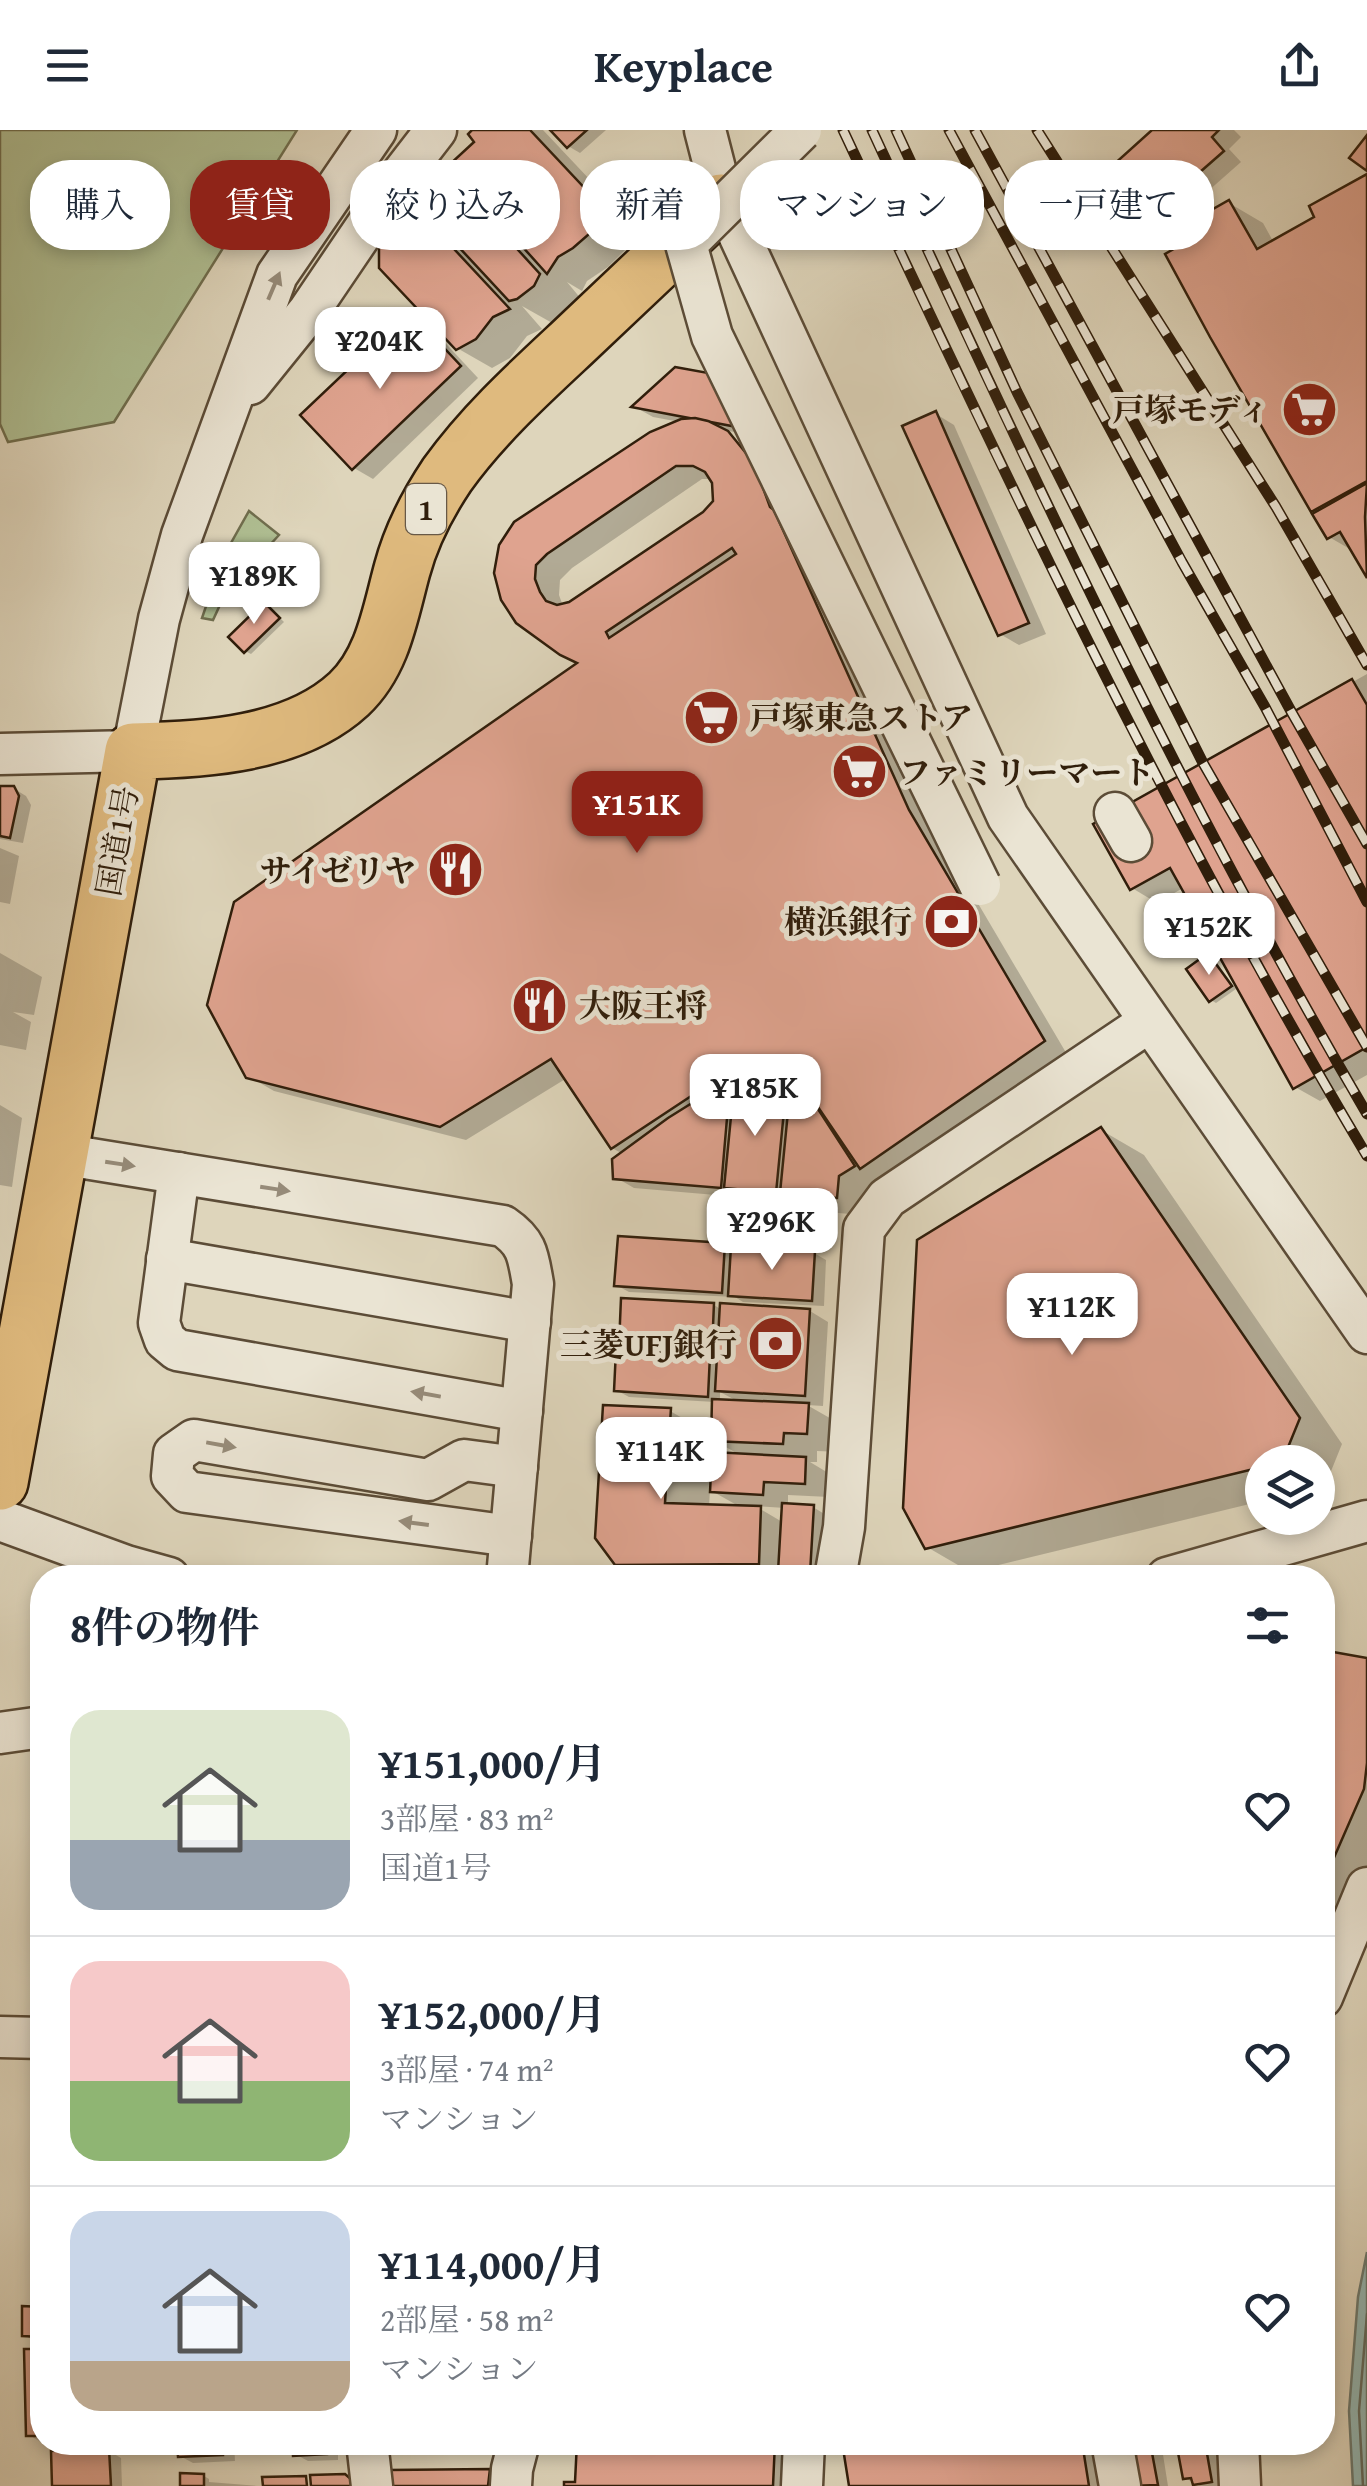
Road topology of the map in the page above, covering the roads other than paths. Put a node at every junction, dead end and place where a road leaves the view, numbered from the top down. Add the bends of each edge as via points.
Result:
1 (376, 130) edge
2 (436, 130) edge
3 (706, 130) edge
4 (802, 130) edge
5 (723, 200) junction
6 (228, 410) junction
7 (133, 750) junction
8 (0, 754) edge
9 (980, 885) dead end
10 (1149, 1022) junction
11 (60, 1154) junction
12 (179, 1174) junction
13 (168, 1258) junction
14 (530, 1322) junction
15 (1367, 1333) edge
16 (522, 1411) junction
17 (517, 1467) junction
18 (0, 1482) edge
19 (0, 1520) edge
20 (1367, 1521) edge
21 (509, 1556) edge
22 (123, 1565) edge
23 (837, 1565) edge
24 (1213, 1565) edge
25 (30, 1729) edge
26 (0, 1733) edge
27 (1367, 1888) edge
28 (1335, 1966) edge
29 (0, 2036) edge
30 (30, 2037) edge
31 (368, 2455) edge
32 (516, 2455) edge
33 (803, 2455) edge
34 (1114, 2455) edge
35 (1239, 2455) edge
36 (372, 2486) edge
37 (511, 2486) edge
38 (802, 2486) edge
39 (1120, 2486) edge
40 (1240, 2486) edge

6 -> 1 street via 277,276
2 - 6 street via 309,311
3 - 5 street
4 - 9 street, bridge via 686,244 712,336
5 - 7 highway, 国道1号 / 1 via 544,369 448,474 419,520 369,670 348,695 314,718 241,743
5 - 10 street via 1008,817
6 - 7 street via 159,619
7 - 8 street
7 - 11 highway, 国道1号
10 - 15 street
10 - 23 street via 887,1198 864,1229
11 -> 12 street
11 - 18 highway, 国道1号
12 - 13 street
12 -> 14 street via 503,1226 526,1248 533,1284
13 - 14 street
16 -> 13 street via 177,1350 159,1323
14 - 16 street
16 - 17 street
17 - 21 street
21 -> 17 street via 187,1492 172,1476 174,1454 194,1440 428,1480 464,1460
19 - 22 street
20 - 24 street
25 - 26 street
27 - 28 street
29 - 30 street
31 - 36 street
32 - 37 street
33 - 38 street
34 - 39 street
35 - 40 street

